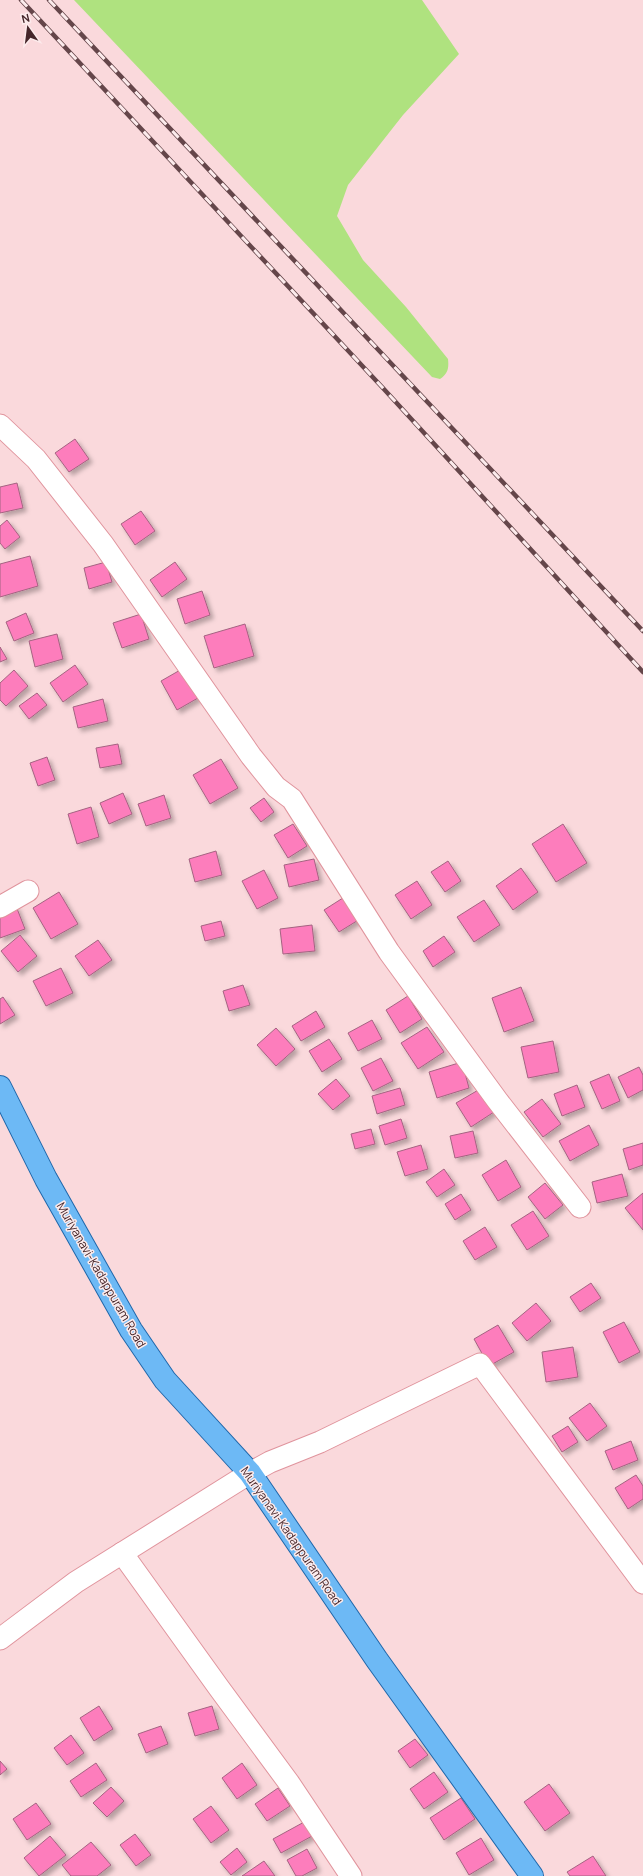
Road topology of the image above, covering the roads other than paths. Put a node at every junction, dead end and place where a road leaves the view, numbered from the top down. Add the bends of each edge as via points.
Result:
1 (0, 425) edge
2 (28, 891) dead end
3 (0, 907) edge
4 (0, 1087) edge
5 (580, 1207) dead end
6 (250, 1473) junction
7 (122, 1553) junction
8 (643, 1583) edge
9 (0, 1639) edge
10 (351, 1876) edge
11 (532, 1876) edge

1 - 5 street via 36,459 103,544 251,756 276,787 292,800 389,952 492,1094
2 - 3 street
4 - 6 main road, Muriyanavi-Kadappuram Road via 46,1179 131,1330 166,1380
6 - 7 street
6 - 8 street via 480,1364
6 - 11 main road, Muriyanavi-Kadappuram Road via 377,1660
7 - 9 street via 76,1582
7 - 10 street via 289,1783

